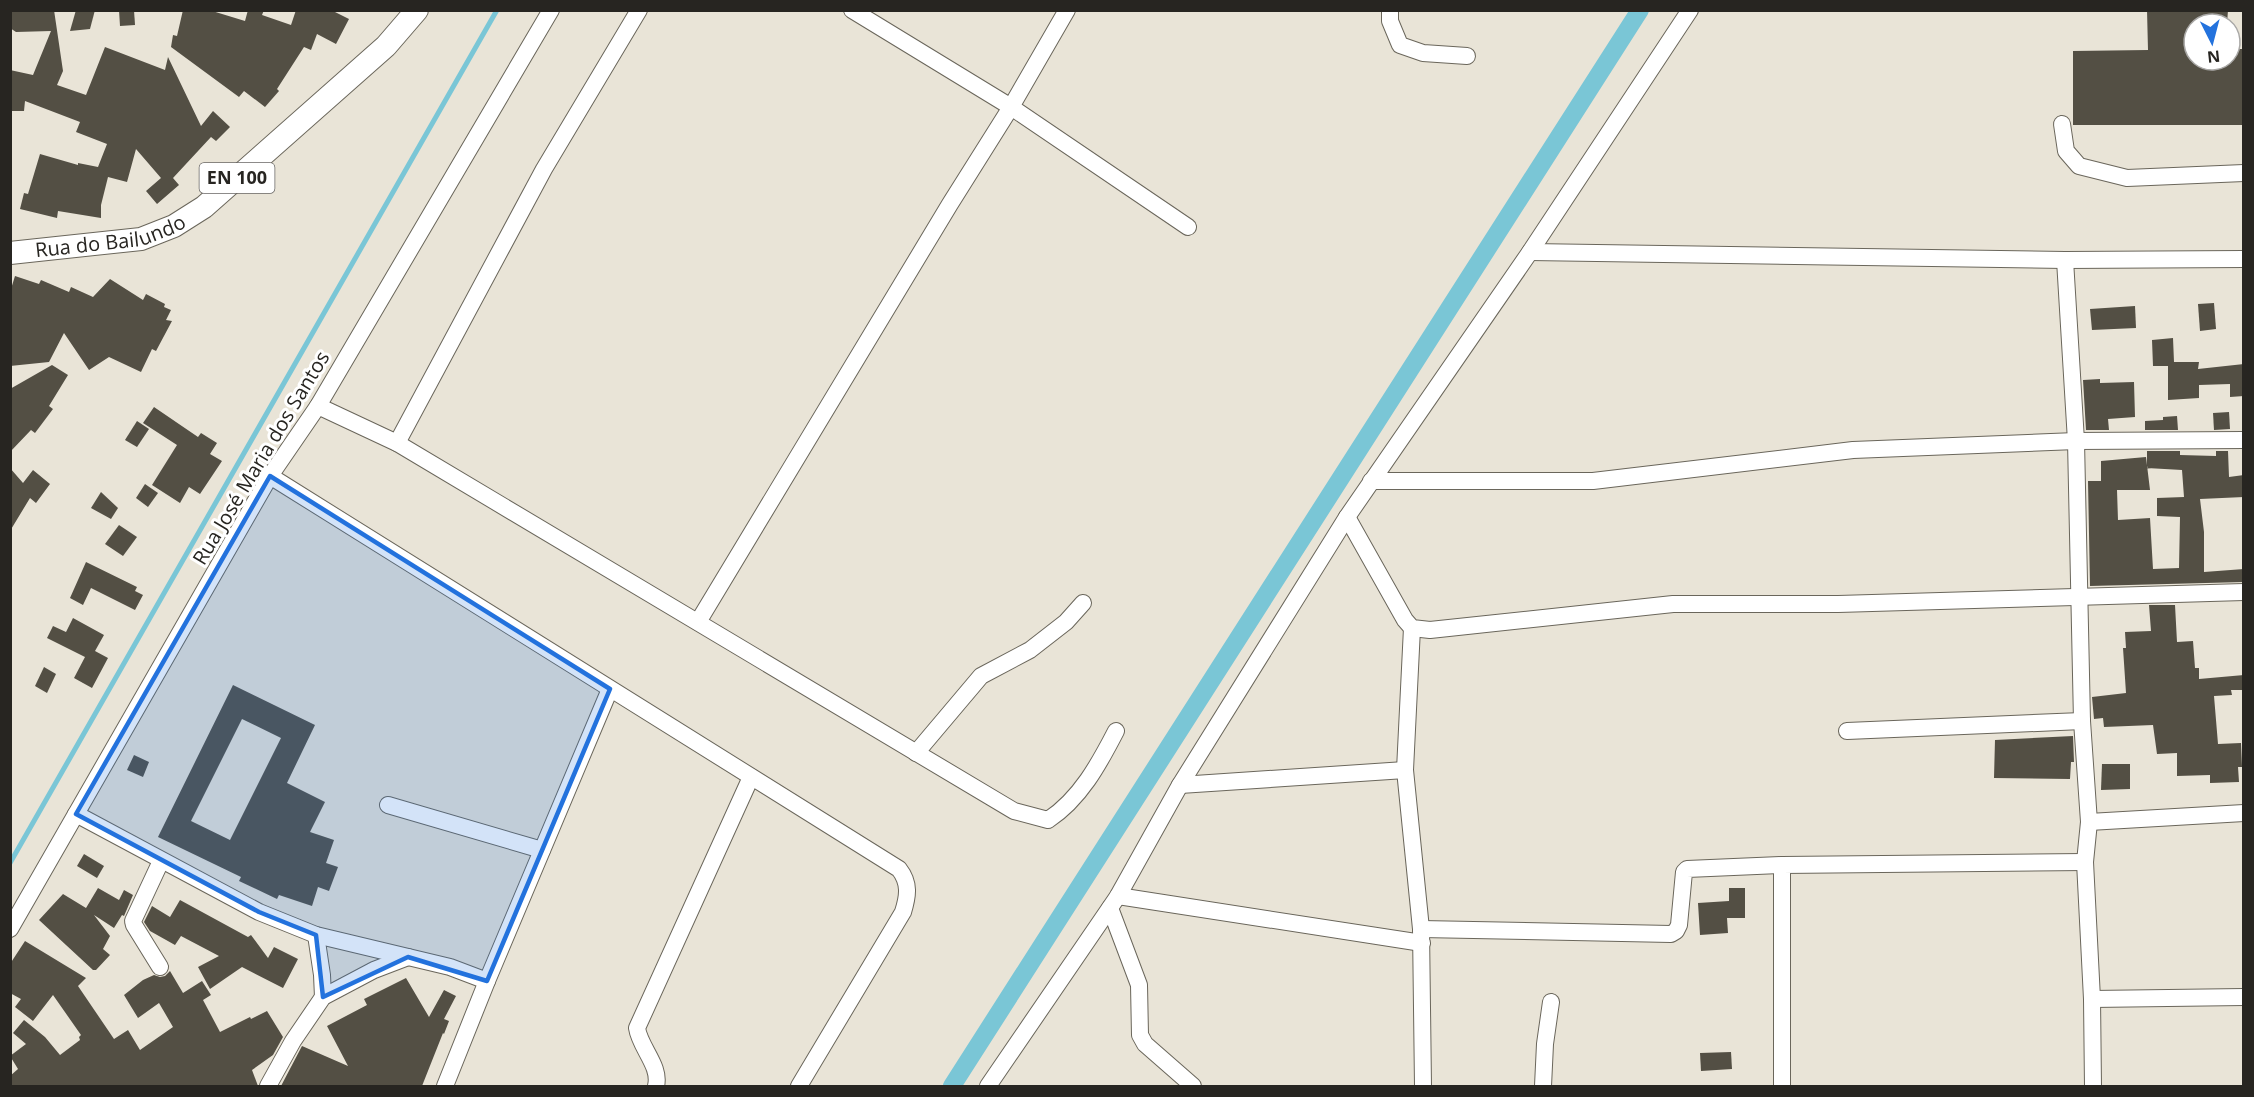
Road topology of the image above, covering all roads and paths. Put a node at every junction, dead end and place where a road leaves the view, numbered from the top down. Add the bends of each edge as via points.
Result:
1 (417, 10) edge
2 (551, 10) edge
3 (639, 10) edge
4 (852, 10) edge
5 (1067, 10) edge
6 (1390, 10) edge
7 (1690, 10) edge
8 (1467, 56) dead end
9 (1011, 107) junction
10 (2062, 124) dead end
11 (2244, 173) edge
12 (1188, 227) dead end
13 (1530, 252) junction
14 (10, 253) edge
15 (2244, 259) edge
16 (2065, 261) junction
17 (318, 406) junction
18 (2244, 440) edge
19 (2076, 441) junction
20 (397, 443) junction
21 (270, 476) junction
22 (1371, 481) junction
23 (1347, 517) junction
24 (2244, 592) edge
25 (2079, 596) junction
26 (1083, 603) dead end
27 (698, 622) junction
28 (1412, 628) junction
29 (610, 689) junction
30 (2082, 721) junction
31 (1116, 731) dead end
32 (1847, 731) dead end
33 (916, 753) junction
34 (1405, 770) junction
35 (751, 777) junction
36 (1180, 785) junction
37 (388, 805) dead end
38 (2244, 813) edge
39 (76, 814) junction
40 (2089, 822) junction
41 (542, 850) junction
42 (161, 861) junction
43 (2085, 862) junction
44 (1782, 865) junction
45 (1114, 902) junction
46 (10, 929) edge
47 (316, 935) junction
48 (1421, 936) junction
49 (408, 957) junction
50 (160, 968) dead end
51 (487, 981) junction
52 (323, 997) junction
53 (2244, 997) edge
54 (2092, 999) junction
55 (1551, 1002) dead end
56 (268, 1086) edge
57 (445, 1086) edge
58 (656, 1086) edge
59 (799, 1086) edge
60 (988, 1086) edge
61 (1193, 1086) edge
62 (1423, 1086) edge
63 (1543, 1086) edge
64 (1782, 1086) edge
65 (2093, 1086) edge

1 - 14 main road, Rua do Bailundo / EN 100 via 386,46 204,207 174,226 141,239
2 - 17 street, Rua José Maria dos Santos
3 - 20 street via 544,169
4 - 9 street
5 - 9 street
6 - 8 street via 1390,21 1400,45 1423,52
7 - 13 street
9 - 12 street
9 - 27 street
10 - 11 street via 2066,151 2079,166 2127,178
13 - 16 street
13 - 22 street
15 - 16 street
16 - 19 street
17 - 20 street
17 - 21 street, Rua José Maria dos Santos
18 - 19 street
19 - 22 street via 1853,450 1593,481
19 - 25 street
20 - 27 street
21 - 29 street
21 - 39 street, Rua José Maria dos Santos
22 - 23 street
23 - 28 street
23 - 36 street
24 - 25 street
25 - 28 street via 1838,604 1673,604 1430,630
25 - 30 street
26 - 33 street via 1030,650 981,676
27 - 33 street
28 - 34 street
29 - 35 street
29 - 41 street
30 - 32 street
30 - 40 street
31 - 33 street via 1100,762 1065,809 1048,819 1014,811
34 - 36 street
34 - 48 street
35 - 58 street via 637,1028 655,1069
35 - 59 street via 899,869 908,886 903,912
36 - 45 street
37 - 41 street
38 - 40 street
39 - 42 street
39 - 46 street, Rua José Maria dos Santos
40 - 43 street
41 - 51 street
42 - 47 street via 259,912
42 - 50 street via 133,921
43 - 44 street
43 - 54 street
44 - 48 street via 1687,869 1679,925 1671,934
44 - 64 street
45 - 48 street
45 - 60 street
45 - 61 street via 1139,985 1140,1035 1145,1044
47 - 49 street
47 - 52 street
48 - 62 street
49 - 51 street
49 - 52 street
51 - 57 street
52 - 56 street
53 - 54 street
54 - 65 street
55 - 63 street

